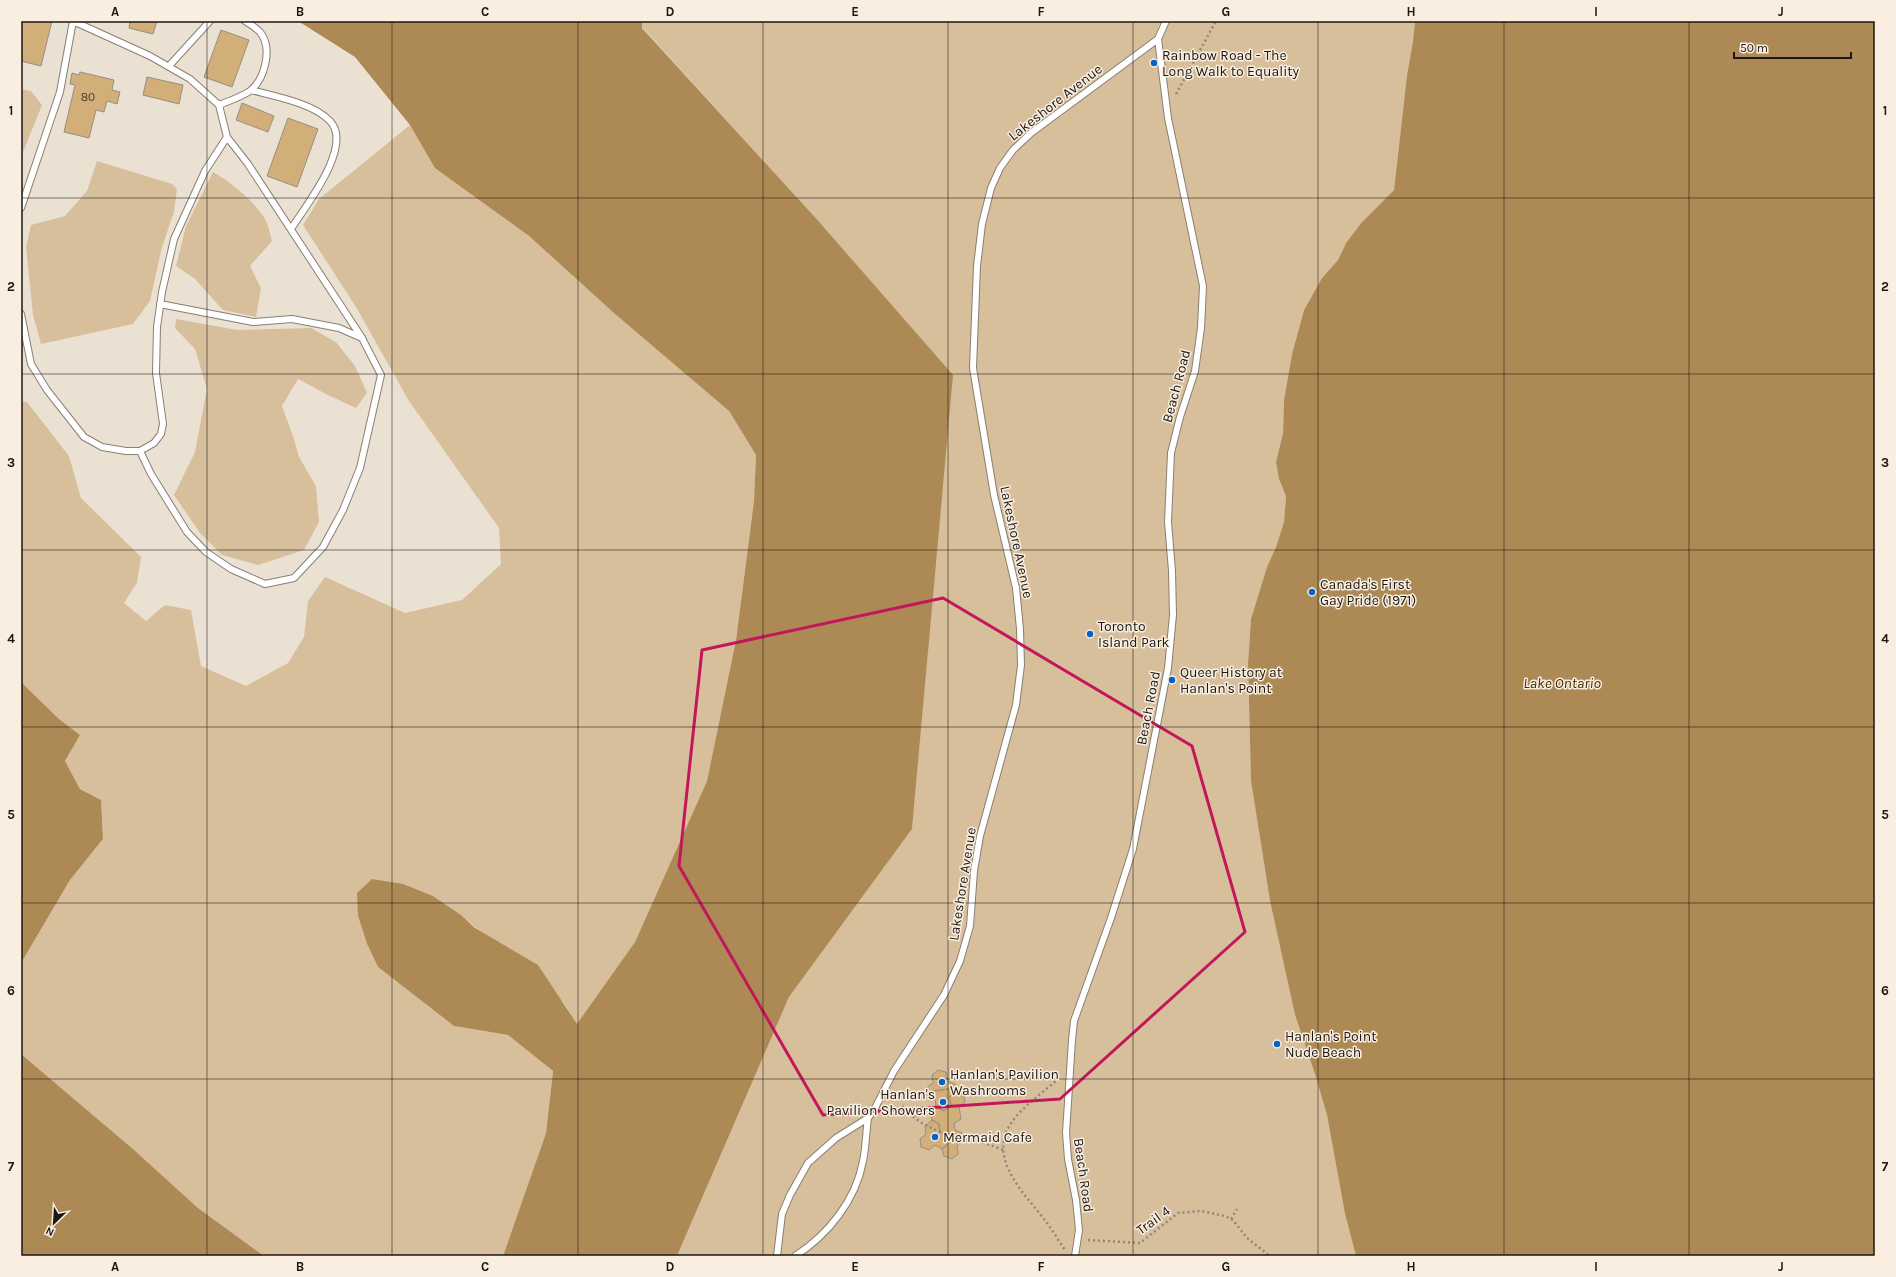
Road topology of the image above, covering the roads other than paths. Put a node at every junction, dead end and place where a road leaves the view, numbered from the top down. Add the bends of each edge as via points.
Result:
1 (210, 21) edge
2 (245, 21) edge
3 (1166, 21) edge
4 (1158, 39) junction
5 (169, 66) junction
6 (251, 90) junction
7 (219, 105) junction
8 (227, 137) junction
9 (21, 208) edge
10 (291, 230) junction
11 (160, 304) junction
12 (21, 314) edge
13 (362, 338) junction
14 (140, 451) junction
15 (868, 1118) junction
16 (777, 1256) edge
17 (795, 1256) edge
18 (1075, 1256) edge

1 - 5 lane
2 - 6 lane via 260,32 267,53 264,69
3 - 4 lane, Lakeshore Avenue
4 - 15 lane, Lakeshore Avenue via 1031,133 1013,150 1000,168 991,188 982,224 977,266 973,368 994,495 1016,588 1021,665 1017,697 1006,748 980,836 974,871 970,926 960,961 944,995 894,1071
4 - 18 lane, Beach Road via 1167,112 1203,286 1201,328 1195,371 1171,453 1168,522 1173,615 1168,668 1133,849 1074,1021 1066,1133 1079,1240
5 - 7 lane via 190,79
5 - 9 lane via 73,21 60,92
6 - 7 lane
6 - 10 lane via 312,109 330,121 337,132 336,148 330,166
7 - 8 lane
8 - 10 lane
8 - 11 lane via 205,171 174,239
10 - 13 lane
11 - 13 lane via 253,322 292,319 339,328
11 - 14 lane via 156,373 164,424 161,434 154,443
12 - 14 lane via 31,364 50,396 84,437 102,447
13 - 14 lane via 381,375 360,468 344,510 324,547 294,578 265,584 231,569 206,552 187,532
15 - 16 lane, Lakeshore Avenue via 836,1138 808,1163 782,1214
15 - 17 lane, Lakeshore Avenue via 863,1160 847,1203 831,1225

